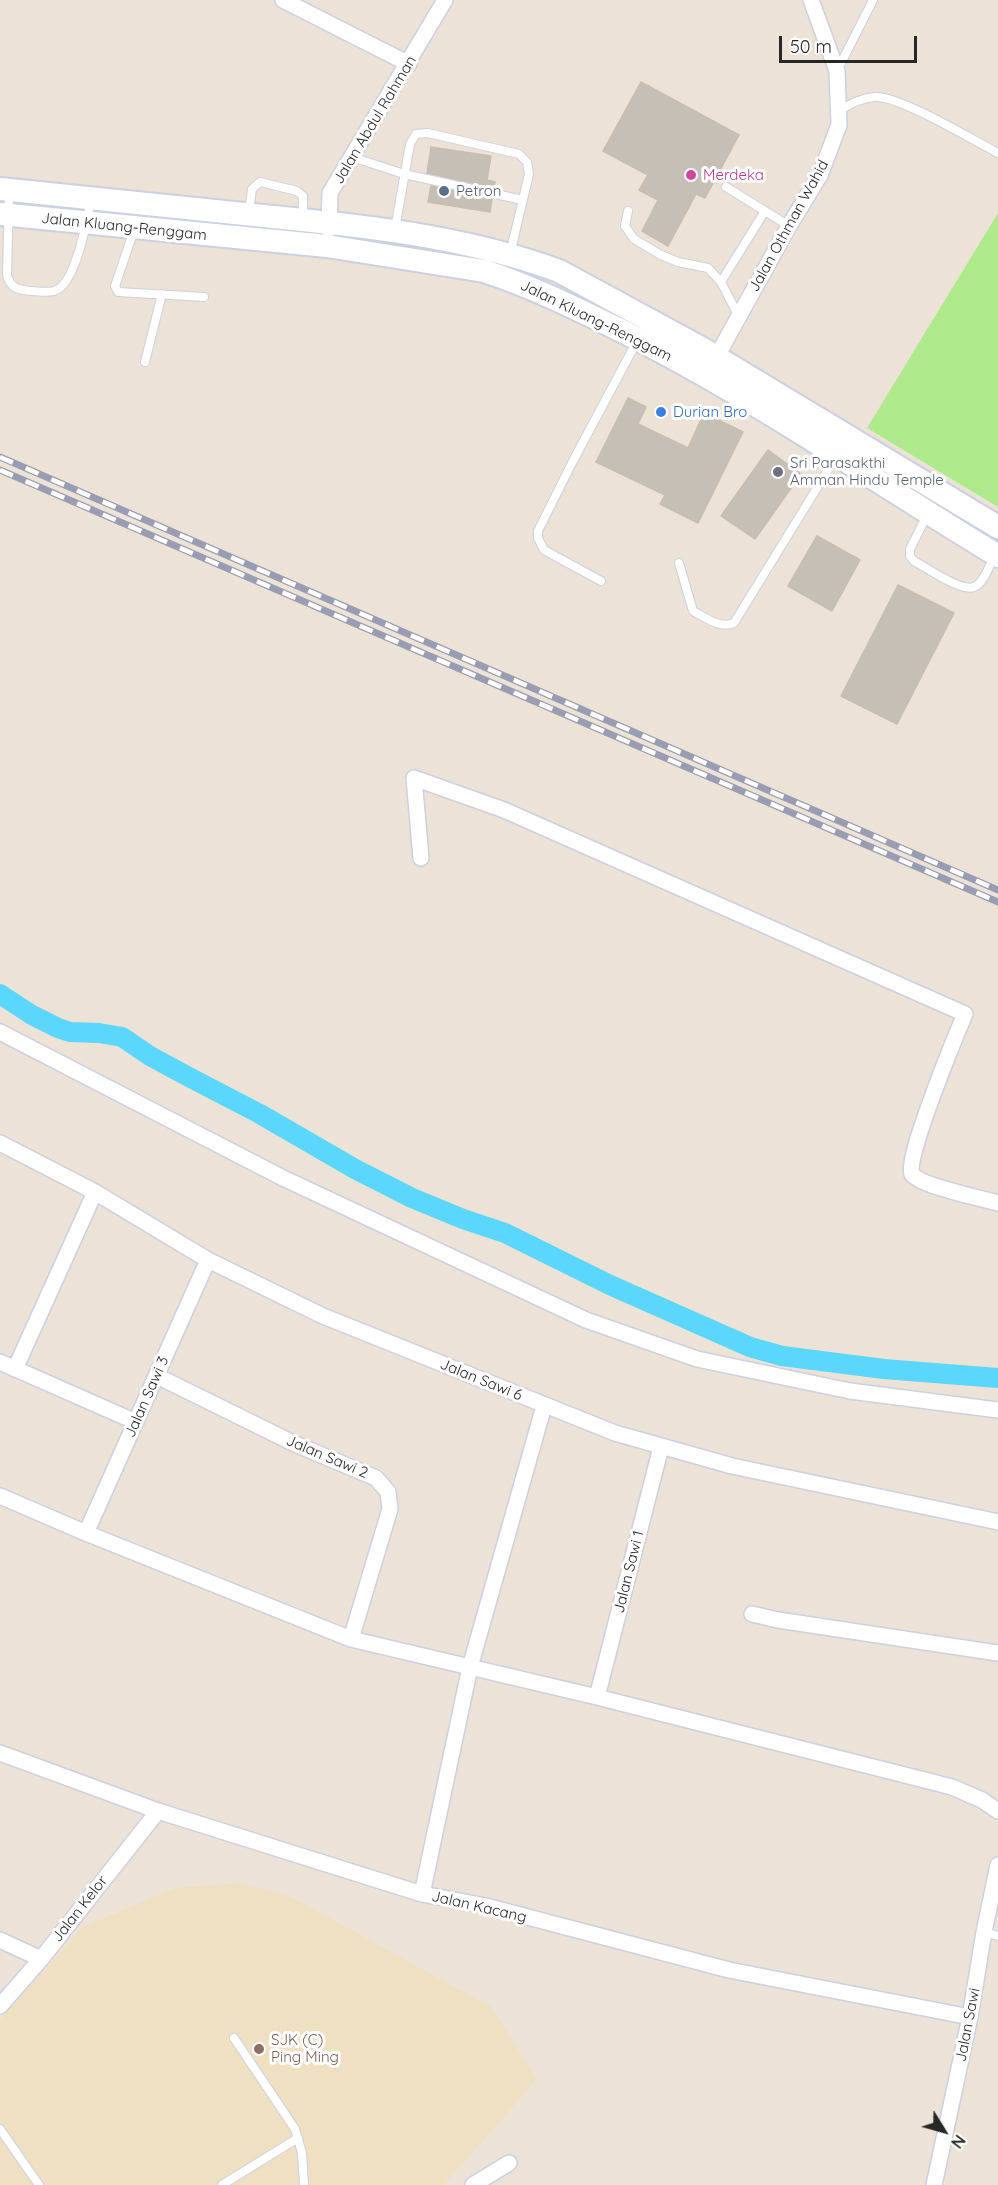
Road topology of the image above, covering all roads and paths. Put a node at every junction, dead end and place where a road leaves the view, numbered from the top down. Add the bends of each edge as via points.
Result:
1 (283, 0) edge
2 (445, 0) edge
3 (811, 0) edge
4 (873, 0) edge
5 (409, 63) junction
6 (837, 71) junction
7 (840, 110) junction
8 (998, 153) edge
9 (352, 157) junction
10 (404, 174) junction
11 (726, 187) dead end
12 (5, 190) edge
13 (92, 198) junction
14 (523, 200) junction
15 (628, 211) dead end
16 (765, 211) junction
17 (249, 214) junction
18 (4, 215) edge
19 (303, 219) junction
20 (330, 222) junction
21 (86, 223) junction
22 (789, 226) junction
23 (135, 228) junction
24 (395, 231) junction
25 (327, 246) junction
26 (510, 255) junction
27 (721, 282) junction
28 (162, 294) junction
29 (204, 297) dead end
30 (738, 315) junction
31 (638, 339) junction
32 (145, 362) dead end
33 (712, 366) junction
34 (843, 445) junction
35 (934, 502) junction
36 (998, 527) edge
37 (996, 555) edge
38 (679, 563) dead end
39 (601, 581) dead end
40 (421, 858) dead end
41 (0, 1032) edge
42 (0, 1143) edge
43 (95, 1192) junction
44 (998, 1203) edge
45 (208, 1260) junction
46 (0, 1362) edge
47 (15, 1368) junction
48 (157, 1376) junction
49 (544, 1406) junction
50 (998, 1410) edge
51 (136, 1422) junction
52 (661, 1447) junction
53 (0, 1496) edge
54 (998, 1522) edge
55 (86, 1533) junction
56 (752, 1614) dead end
57 (351, 1639) junction
58 (998, 1653) edge
59 (470, 1667) junction
60 (597, 1697) junction
61 (0, 1754) edge
62 (158, 1811) junction
63 (998, 1811) edge
64 (998, 1865) edge
65 (422, 1894) junction
66 (991, 1934) edge
67 (0, 1940) edge
68 (41, 1959) junction
69 (0, 2006) edge
70 (970, 2017) junction
71 (234, 2038) dead end
72 (0, 2129) edge
73 (298, 2138) junction
74 (509, 2163) dead end
75 (39, 2185) edge
76 (222, 2185) edge
77 (304, 2185) edge
78 (473, 2185) edge
79 (934, 2185) edge

1 - 5 street
2 - 5 street, Jalan Abdul Rahman
3 - 6 street, Jalan Othman Wahid
4 - 6 lane
5 - 9 street, Jalan Abdul Rahman
6 - 7 street, Jalan Othman Wahid
7 - 8 lane via 876,96 898,101
7 - 22 street, Jalan Othman Wahid via 839,125 820,175
9 - 10 lane
9 - 20 street, Jalan Abdul Rahman via 330,193
10 - 14 lane
10 - 14 lane via 410,144 416,134 428,133 519,154 527,162 529,174
10 - 24 lane
11 - 16 lane
12 - 13 main road, Jalan Kluang-Renggam
12 - 18 lane
13 - 17 main road, Jalan Kluang-Renggam
13 - 21 lane
14 - 26 lane
15 - 27 lane via 625,226 634,239 678,262 708,268
16 - 22 lane
16 - 27 lane
17 - 19 main road, Jalan Kluang-Renggam
17 - 19 lane via 252,189 260,182 303,195
18 - 21 main road, Jalan Kluang-Renggam
18 - 21 lane via 6,275 14,288 27,291 54,291 61,287 79,254
19 - 20 main road, Jalan Kluang-Renggam
20 - 24 main road, Jalan Kluang-Renggam
20 - 25 street, Jalan Abdul Rahman
21 - 23 main road, Jalan Kluang-Renggam
22 - 30 street, Jalan Othman Wahid
23 - 25 main road, Jalan Kluang-Renggam
23 - 28 lane via 115,289
24 - 26 main road, Jalan Kluang-Renggam
25 - 31 main road, Jalan Kluang-Renggam via 484,271 567,304
26 - 33 main road, Jalan Kluang-Renggam via 559,271
27 - 30 lane
28 - 29 lane
28 - 32 lane
30 - 33 street, Jalan Othman Wahid
31 - 33 main road, Jalan Kluang-Renggam
31 - 39 lane via 538,531 544,550
33 - 34 main road, Jalan Kluang-Renggam
34 - 35 main road, Jalan Kluang-Renggam
34 - 38 lane via 734,623 727,626 712,622 693,611
35 - 36 main road, Jalan Kluang-Renggam
35 - 37 main road, Jalan Kluang-Renggam
35 - 37 lane via 910,549 914,561 964,588 980,582
40 - 44 street via 414,778 504,810 965,1014 935,1090 910,1170 929,1185
41 - 50 street via 283,1178 586,1320 697,1359 850,1391
42 - 43 street, Jalan Sawi 6
43 - 45 street, Jalan Sawi 6
43 - 47 street
45 - 48 street, Jalan Sawi 3
45 - 49 street, Jalan Sawi 6 via 323,1316
46 - 47 street
47 - 51 street
48 - 51 street, Jalan Sawi 3
48 - 57 street, Jalan Sawi 2 via 293,1443 376,1478 388,1492 390,1509
49 - 52 street, Jalan Sawi 6
49 - 59 street
51 - 55 street, Jalan Sawi 3
52 - 54 street, Jalan Sawi 6 via 732,1466
52 - 60 street, Jalan Sawi 1
53 - 55 street
55 - 57 street
56 - 58 street
57 - 59 street
59 - 60 street
59 - 65 street
60 - 63 street via 952,1787
61 - 62 street, Jalan Kacang
62 - 65 street, Jalan Kacang
62 - 68 street, Jalan Kelor
64 - 66 street, Jalan Sawi
65 - 70 street, Jalan Kacang via 486,1906 729,1970
66 - 70 street, Jalan Sawi
67 - 68 street
68 - 69 street, Jalan Kelor
70 - 79 street, Jalan Sawi
71 - 73 lane
72 - 75 lane
73 - 76 lane
73 - 77 lane via 303,2153
74 - 78 street

